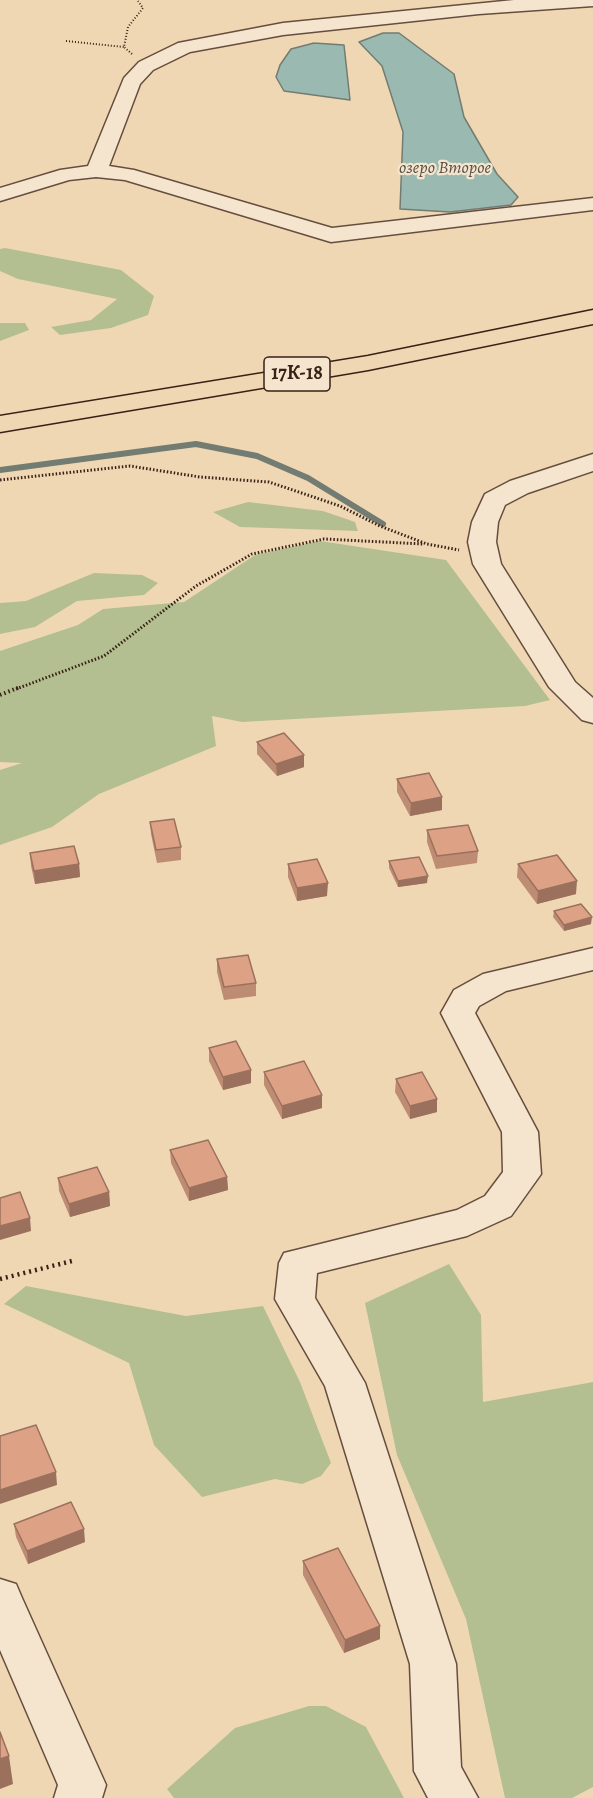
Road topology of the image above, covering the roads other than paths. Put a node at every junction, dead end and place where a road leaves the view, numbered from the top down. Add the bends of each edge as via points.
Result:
1 (593, 0) edge
2 (96, 171) junction
3 (0, 195) edge
4 (593, 204) edge
5 (593, 317) edge
6 (0, 424) edge
7 (593, 462) edge
8 (593, 714) edge
9 (593, 959) edge
10 (0, 1598) edge
11 (78, 1798) edge
12 (454, 1798) edge

1 - 2 street via 283,29 185,47 146,66 131,82
2 - 3 street via 67,174
2 - 4 street via 127,174 331,234
5 - 6 main road, 17К-18 via 368,363
7 - 8 street via 519,487 494,500 485,522 484,549 487,564 564,687
9 - 12 street via 495,982 466,998 458,1013 520,1132 522,1174 498,1206 467,1222 298,1263 295,1299 345,1383 433,1664 438,1771
10 - 11 street via 82,1785

